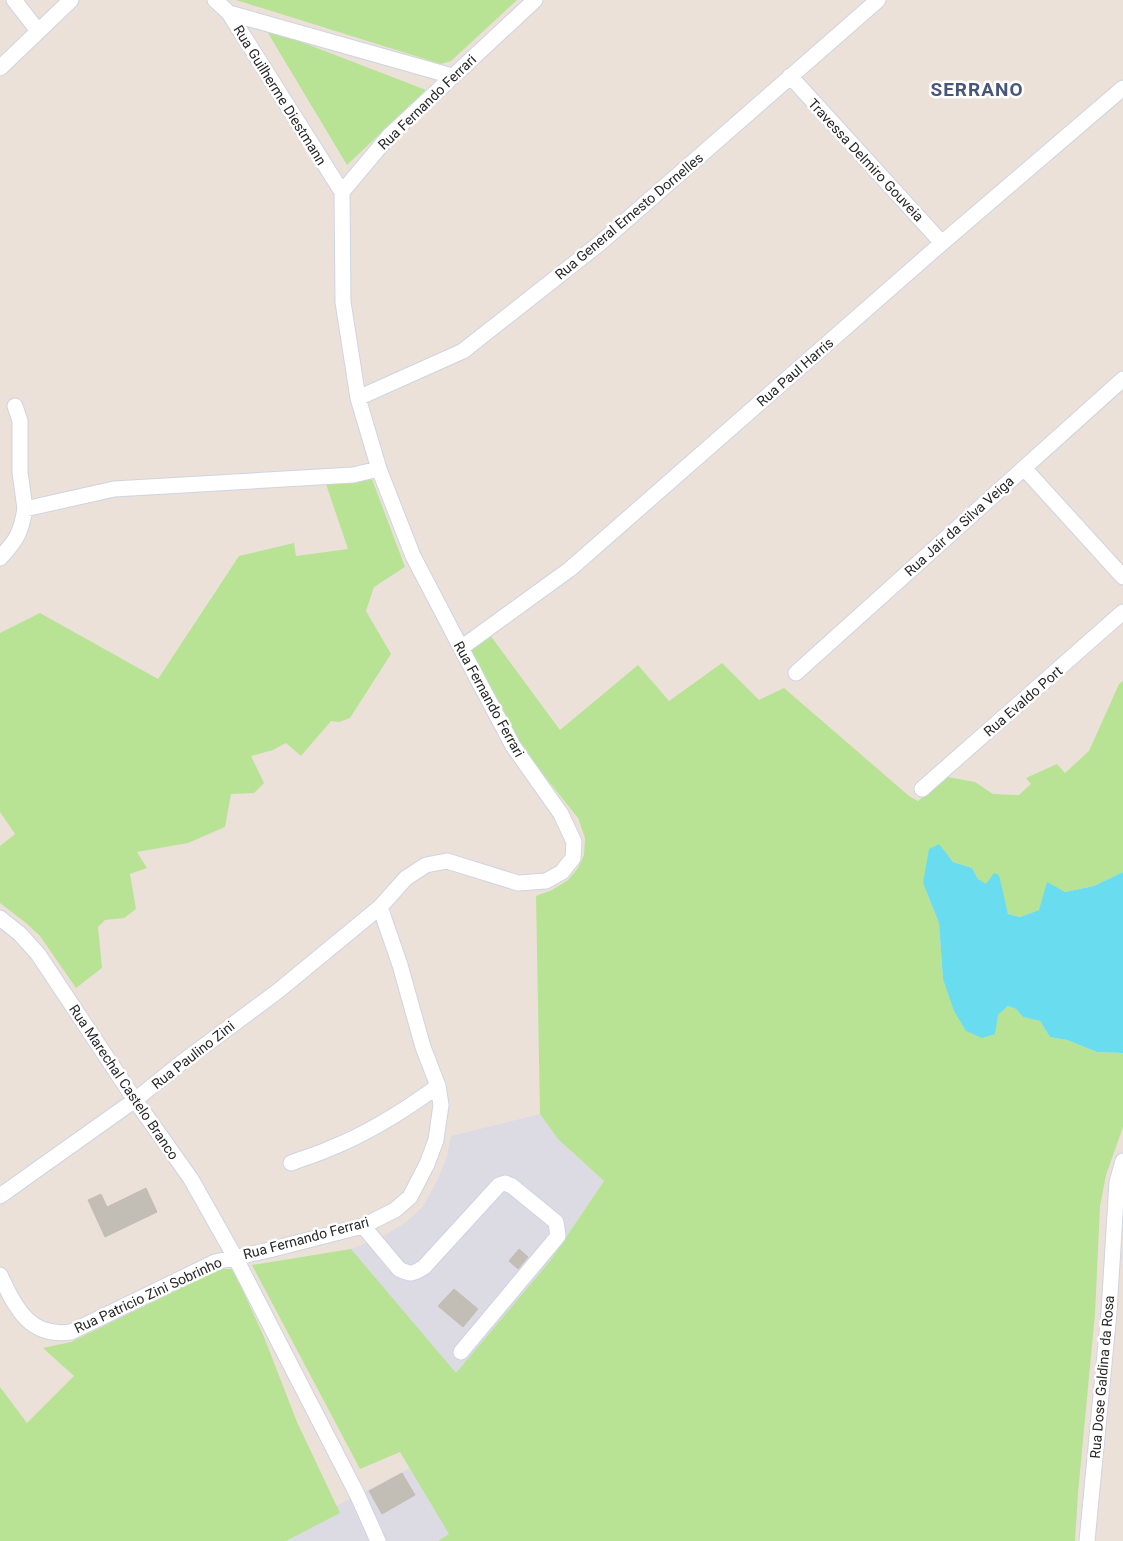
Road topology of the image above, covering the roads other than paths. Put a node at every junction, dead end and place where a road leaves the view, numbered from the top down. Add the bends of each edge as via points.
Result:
1 (14, 0) edge
2 (70, 0) edge
3 (215, 0) edge
4 (535, 0) edge
5 (878, 0) edge
6 (229, 13) junction
7 (38, 31) junction
8 (0, 68) edge
9 (452, 76) junction
10 (790, 76) junction
11 (1123, 88) edge
12 (342, 192) junction
13 (942, 243) junction
14 (1123, 379) edge
15 (358, 398) junction
16 (15, 406) dead end
17 (1024, 468) junction
18 (379, 469) junction
19 (25, 508) junction
20 (0, 558) edge
21 (1123, 577) edge
22 (1123, 612) edge
23 (461, 648) junction
24 (796, 673) dead end
25 (922, 789) dead end
26 (380, 907) junction
27 (0, 918) edge
28 (438, 1086) junction
29 (135, 1100) junction
30 (1123, 1161) edge
31 (291, 1163) dead end
32 (0, 1196) edge
33 (364, 1226) junction
34 (235, 1256) junction
35 (0, 1275) edge
36 (1116, 1312) edge
37 (461, 1352) dead end
38 (378, 1541) edge
39 (1087, 1541) edge

1 - 7 street
2 - 7 street
3 - 6 street, Rua Guilherme Diestmann
4 - 9 street, Rua Fernando Ferrari
5 - 10 street, Rua General Ernesto Dornelles
6 - 9 street
6 - 12 street, Rua Guilherme Diestmann
7 - 8 street
9 - 12 street, Rua Fernando Ferrari via 389,136
10 - 13 street, Travessa Delmiro Gouveia
10 - 15 street, Rua General Ernesto Dornelles via 599,244 462,351
11 - 13 street, Rua Paul Harris
12 - 15 street, Rua Fernando Ferrari via 343,302
13 - 23 street, Rua Paul Harris via 570,569
14 - 17 street, Rua Jair da Silva Veiga
15 - 18 street, Rua Fernando Ferrari
16 - 19 street via 20,421 20,472
17 - 21 street
17 - 24 street, Rua Jair da Silva Veiga
18 - 19 street via 353,475 114,489
18 - 23 street, Rua Fernando Ferrari via 413,556
19 - 20 street via 21,530
22 - 25 street, Rua Evaldo Port
23 - 26 street, Rua Fernando Ferrari via 513,746 561,814 574,842 573,858 562,872 546,881 518,883 447,861 426,865 406,878
26 - 28 street, Rua Fernando Ferrari
26 - 29 street, Rua Paulino Zini via 278,991
27 - 29 street, Rua Marechal Castelo Branco via 38,954
28 - 31 street via 360,1134
28 - 33 street, Rua Fernando Ferrari via 440,1126 418,1184 410,1197 395,1210
29 - 32 street, Rua Paulino Zini
29 - 34 street, Rua Marechal Castelo Branco via 191,1179
30 - 36 street, Rua Dose Galdina da Rosa via 1117,1182
33 - 34 street, Rua Fernando Ferrari
33 - 37 street via 399,1269 414,1274 424,1268 499,1185 512,1186 556,1222 558,1236
34 - 35 street, Rua Patricio Zini Sobrinho via 215,1262 71,1332 57,1334 44,1332 33,1325 22,1313
34 - 38 street, Rua Marechal Castelo Branco
36 - 39 street, Rua Dose Galdina da Rosa

